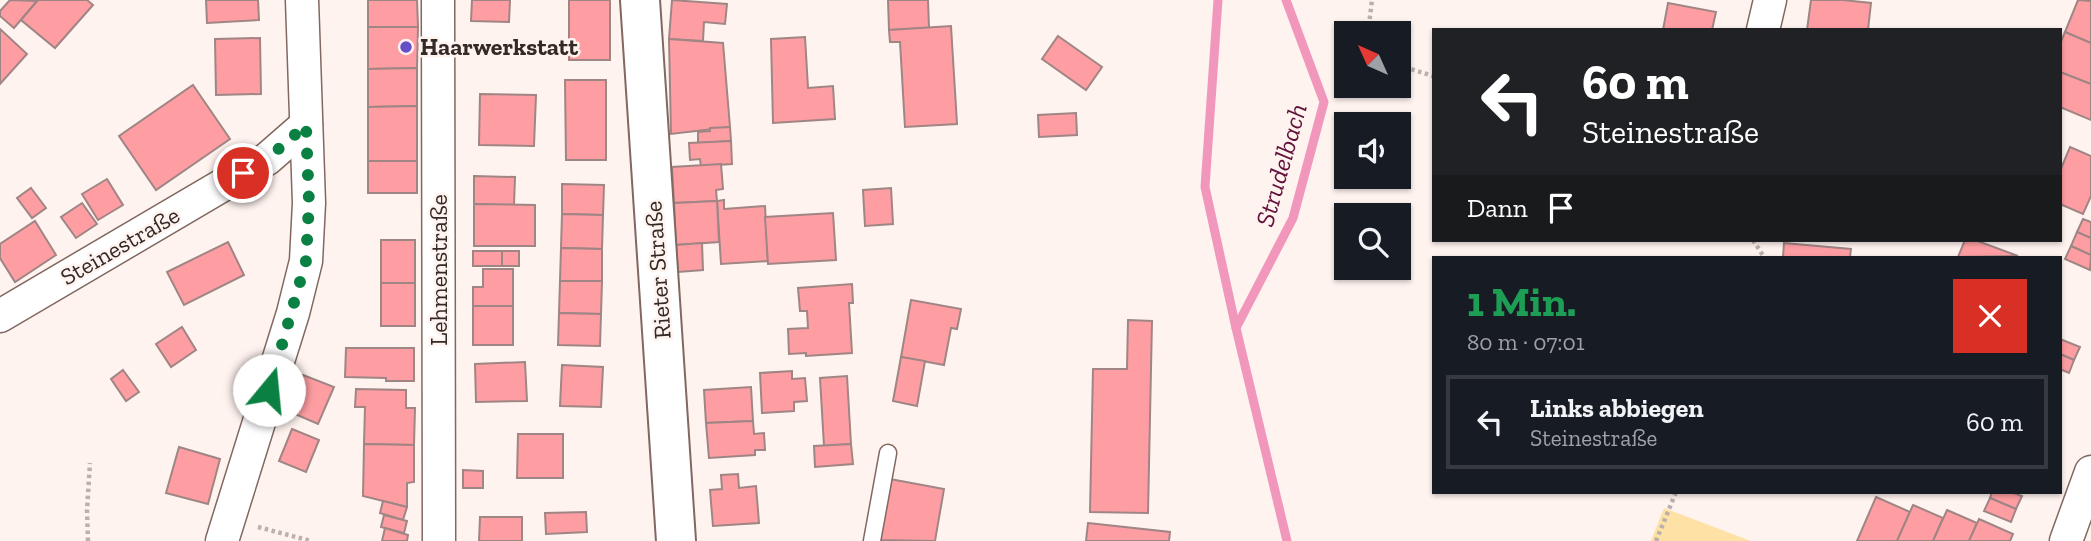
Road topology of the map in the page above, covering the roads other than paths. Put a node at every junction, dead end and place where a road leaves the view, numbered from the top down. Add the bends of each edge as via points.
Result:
1 (302, 0) edge
2 (438, 0) edge
3 (640, 0) edge
4 (1770, 0) edge
5 (1763, 28) edge
6 (306, 125) junction
7 (0, 316) edge
8 (888, 453) dead end
9 (2091, 472) edge
10 (225, 530) edge
11 (439, 541) edge
12 (676, 541) edge
13 (872, 541) edge
14 (2066, 541) edge

1 - 6 street
2 - 11 street, Lehmenstraße
3 - 12 street, Rieter Straße
4 - 5 street
6 - 7 street, Steinestraße via 267,159
6 - 10 street via 306,261
8 - 13 lane
9 - 14 street

